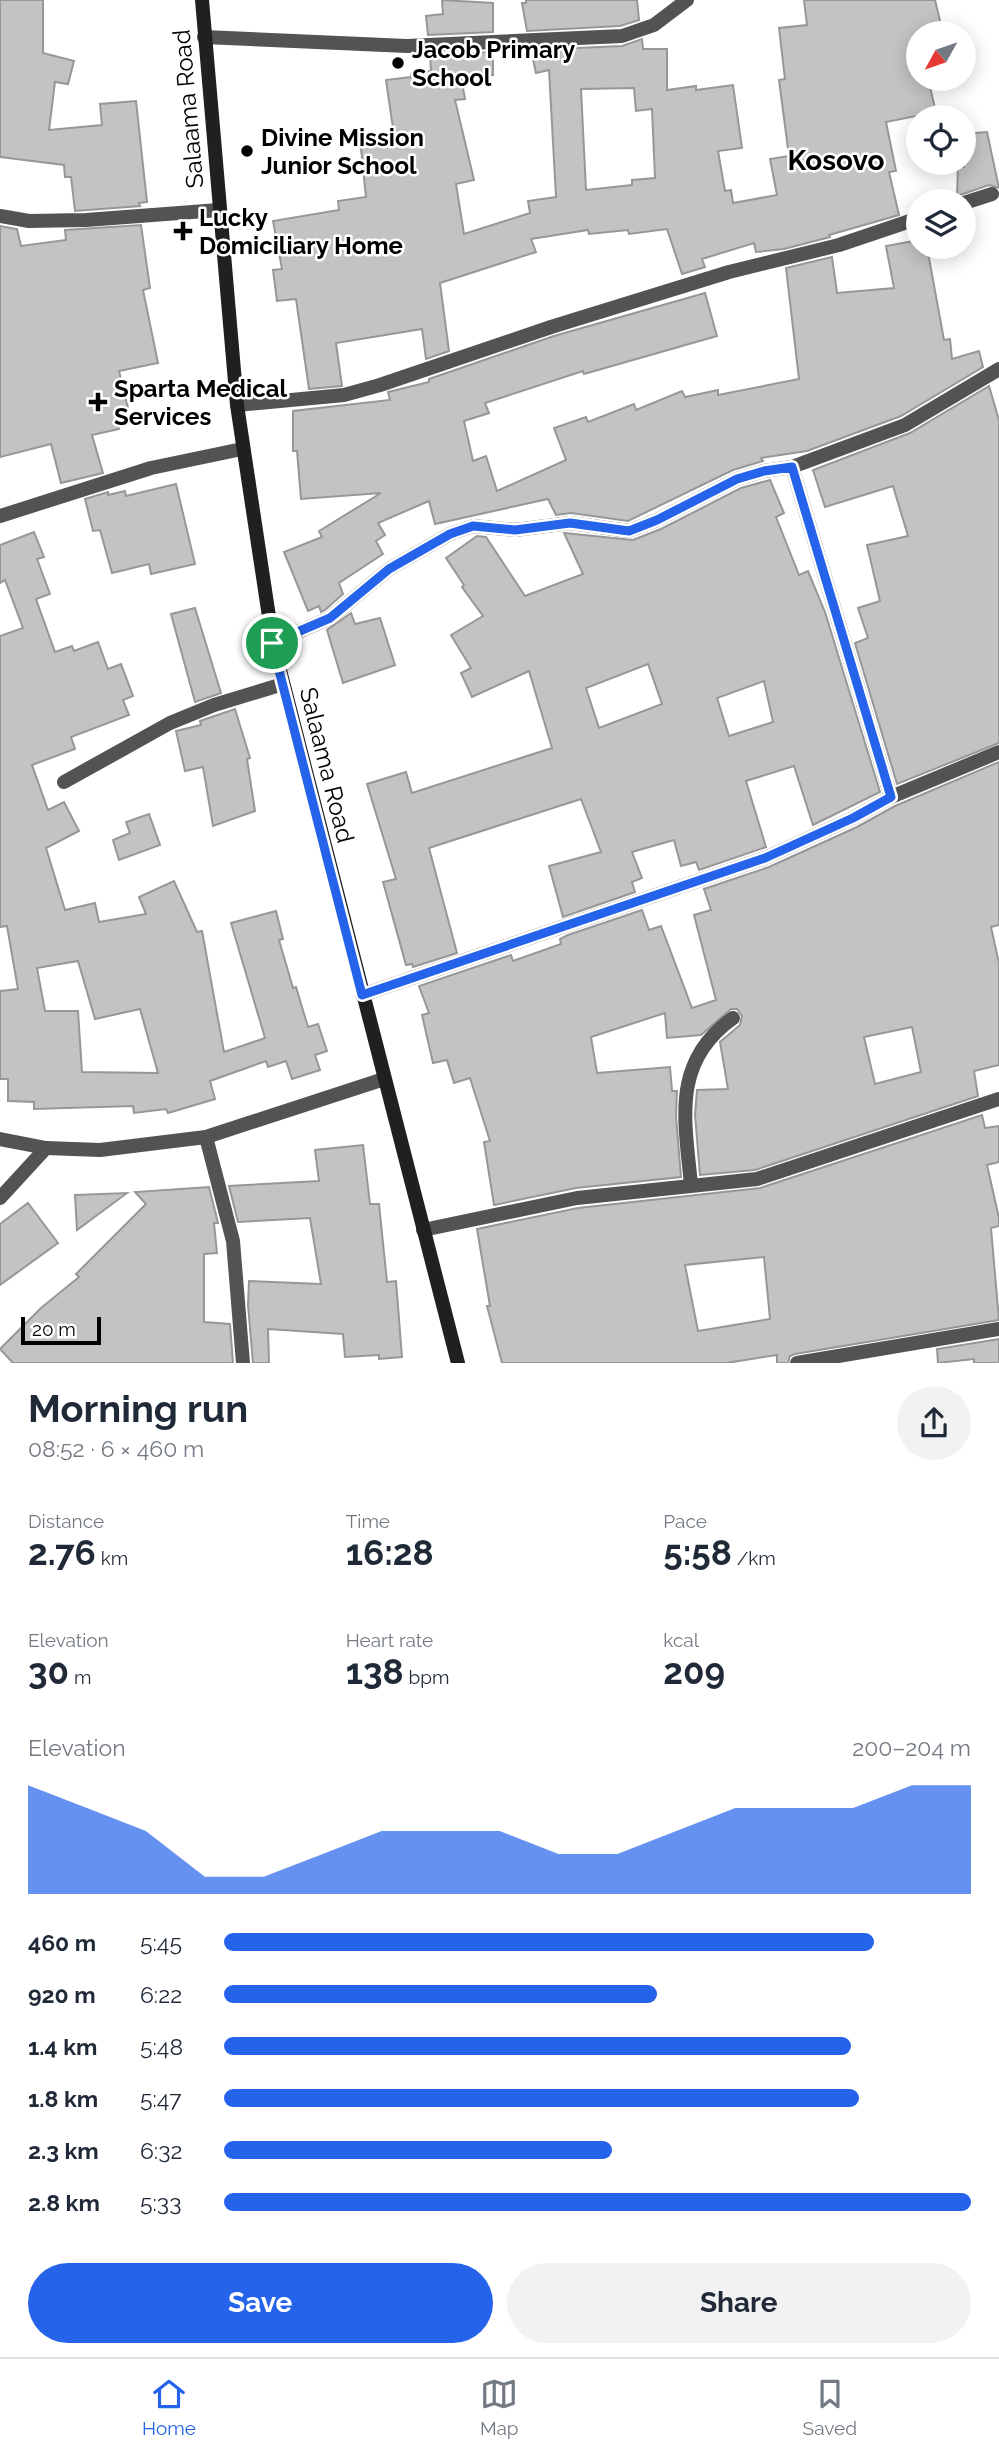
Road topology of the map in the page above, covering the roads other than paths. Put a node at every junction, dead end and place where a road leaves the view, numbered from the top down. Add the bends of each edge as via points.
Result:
1 (202, 0) edge
2 (687, 0) edge
3 (204, 37) junction
4 (992, 194) dead end
5 (976, 199) edge
6 (219, 210) junction
7 (0, 216) edge
8 (906, 222) edge
9 (999, 369) edge
10 (237, 405) junction
11 (242, 449) junction
12 (792, 467) junction
13 (0, 516) edge
14 (272, 643) junction
15 (283, 684) junction
16 (999, 752) edge
17 (64, 782) dead end
18 (891, 797) junction
19 (362, 995) junction
20 (733, 1018) dead end
21 (384, 1079) junction
22 (999, 1100) edge
23 (206, 1137) junction
24 (0, 1139) edge
25 (46, 1148) junction
26 (691, 1185) junction
27 (0, 1198) edge
28 (423, 1230) junction
29 (999, 1329) edge
30 (243, 1363) edge
31 (458, 1363) edge
32 (797, 1363) edge

1 - 3 main road, Salaama Road
2 - 3 street via 654,24 622,36 407,46
3 - 6 main road, Salaama Road
4 - 5 street
6 - 7 street via 86,220 29,221
6 - 10 main road, Salaama Road
8 - 10 street via 551,327 380,386 344,395
9 - 12 street via 905,425
10 - 11 main road, Salaama Road
11 - 13 street via 151,468
11 - 14 main road, Salaama Road
12 - 14 street via 737,479 629,531 570,523 515,530 473,526 389,569 330,618
12 - 18 street
14 - 15 main road, Salaama Road
15 - 17 street via 170,723
15 - 19 main road, Salaama Road
16 - 18 street
18 - 19 street via 765,858
19 - 21 main road, Salaama Road
20 - 26 street via 702,1049 685,1092
21 - 23 street
21 - 28 main road, Salaama Road
22 - 26 street via 769,1175
23 - 25 street via 100,1150
23 - 30 street via 233,1241
24 - 25 street
25 - 27 street
26 - 28 street via 577,1198
28 - 31 main road, Salaama Road
29 - 32 street

